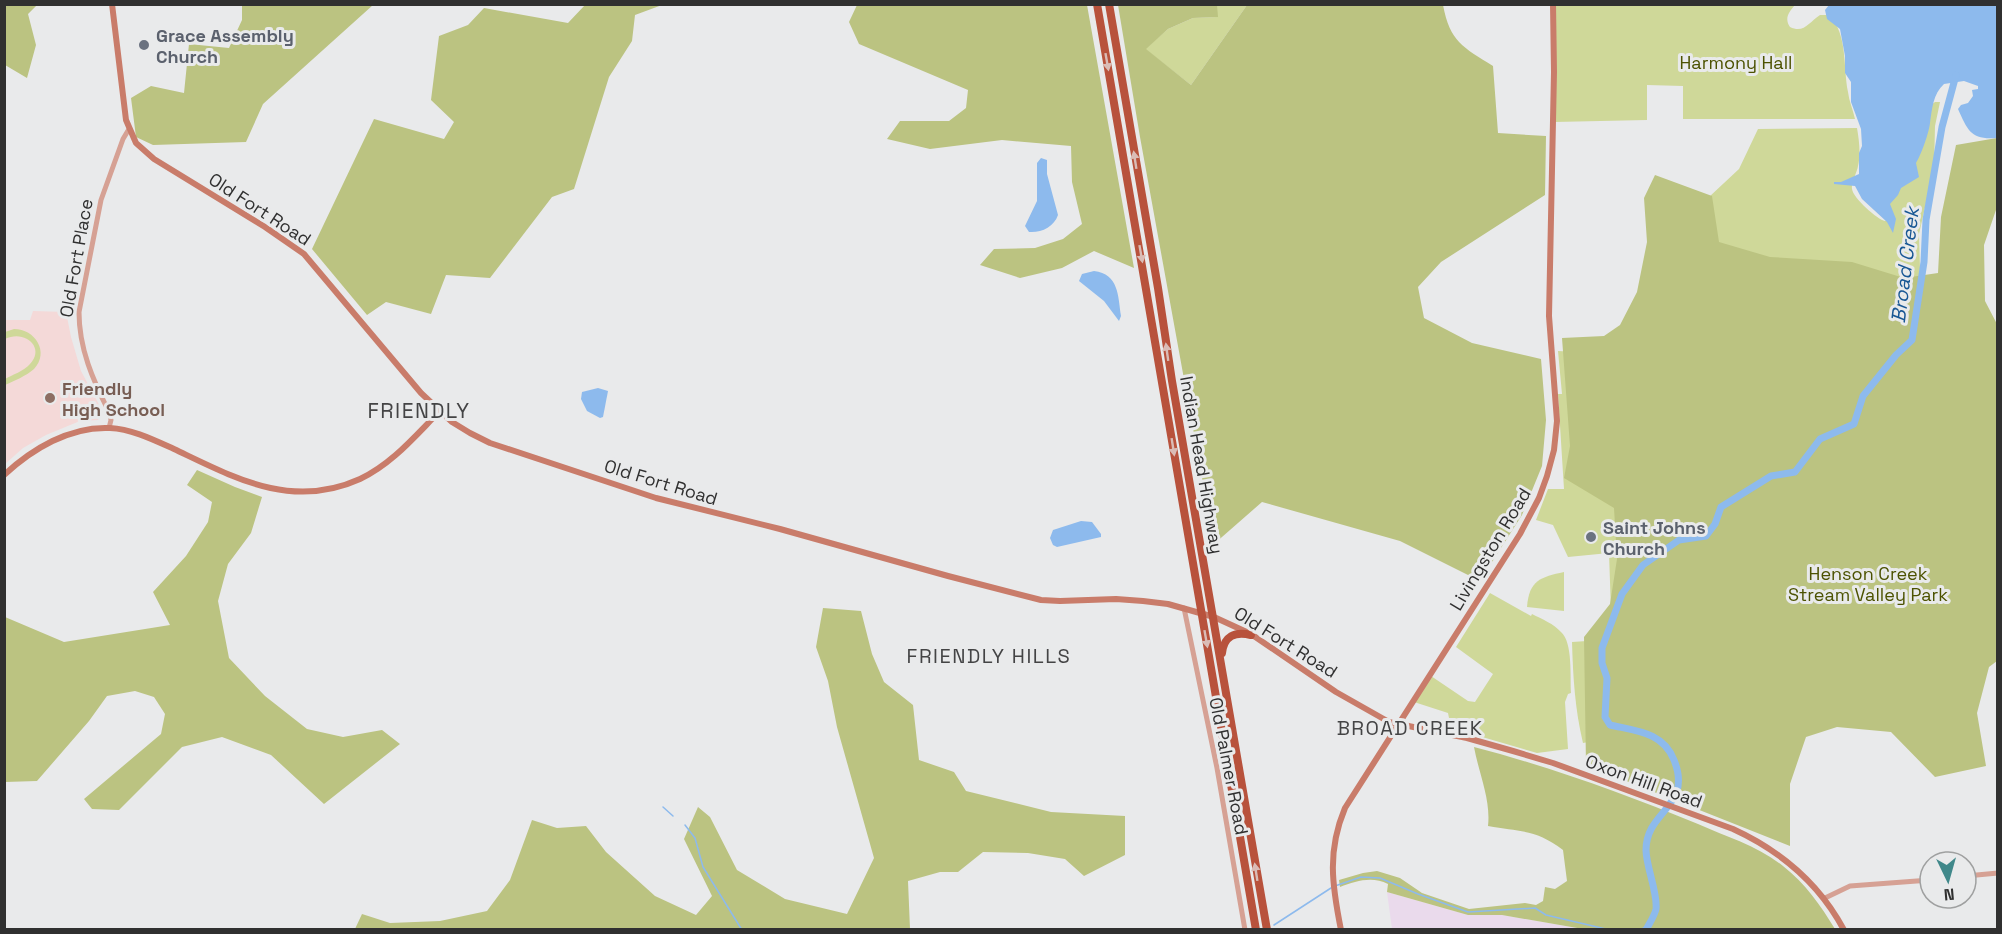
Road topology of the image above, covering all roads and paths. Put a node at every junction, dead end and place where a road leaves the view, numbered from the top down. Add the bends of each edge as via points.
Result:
1 (112, 4) edge
2 (1097, 4) edge
3 (1109, 4) edge
4 (1553, 4) edge
5 (129, 129) junction
6 (440, 412) junction
7 (109, 428) junction
8 (4, 476) edge
9 (1184, 608) junction
10 (1201, 613) junction
11 (1214, 617) junction
12 (1251, 635) junction
13 (1223, 673) junction
14 (1397, 724) junction
15 (1998, 873) edge
16 (1978, 875) edge
17 (1918, 881) edge
18 (1825, 898) junction
19 (1245, 930) edge
20 (1256, 930) edge
21 (1267, 930) edge
22 (1341, 930) edge
23 (1845, 930) edge

1 - 5 main road, Old Fort Road
2 -> 10 highway, Indian Head Highway
11 -> 3 highway, Indian Head Highway
4 - 14 main road, Livingston Road via 1549,316 1557,409 1551,462 1539,498 1520,534
5 - 6 main road, Old Fort Road via 148,154 304,254
5 - 7 street, Old Fort Place via 101,200 79,312 81,342 109,412
6 - 7 main road via 372,473 339,486 303,492 249,483 141,435
6 - 9 main road, Old Fort Road via 490,443 656,498 1005,592 1052,601 1116,599
7 - 8 main road via 62,437 29,455
9 - 10 main road, Old Fort Road
9 - 19 street, Old Palmer Road
10 - 11 main road, Old Fort Road
10 -> 20 highway, Indian Head Highway
11 - 12 main road, Old Fort Road
11 - 13 highway, Indian Head Highway
12 - 13 highway via 1233,634 1225,641
12 - 14 main road, Old Fort Road via 1364,710
21 -> 13 highway, Indian Head Highway
14 - 18 main road, Oxon Hill Road via 1513,751 1733,830 1787,860
14 - 22 main road, Livingston Road via 1341,818 1334,844 1332,880
15 - 16 street
17 - 18 street via 1850,886
18 - 23 main road, Oxon Hill Road

